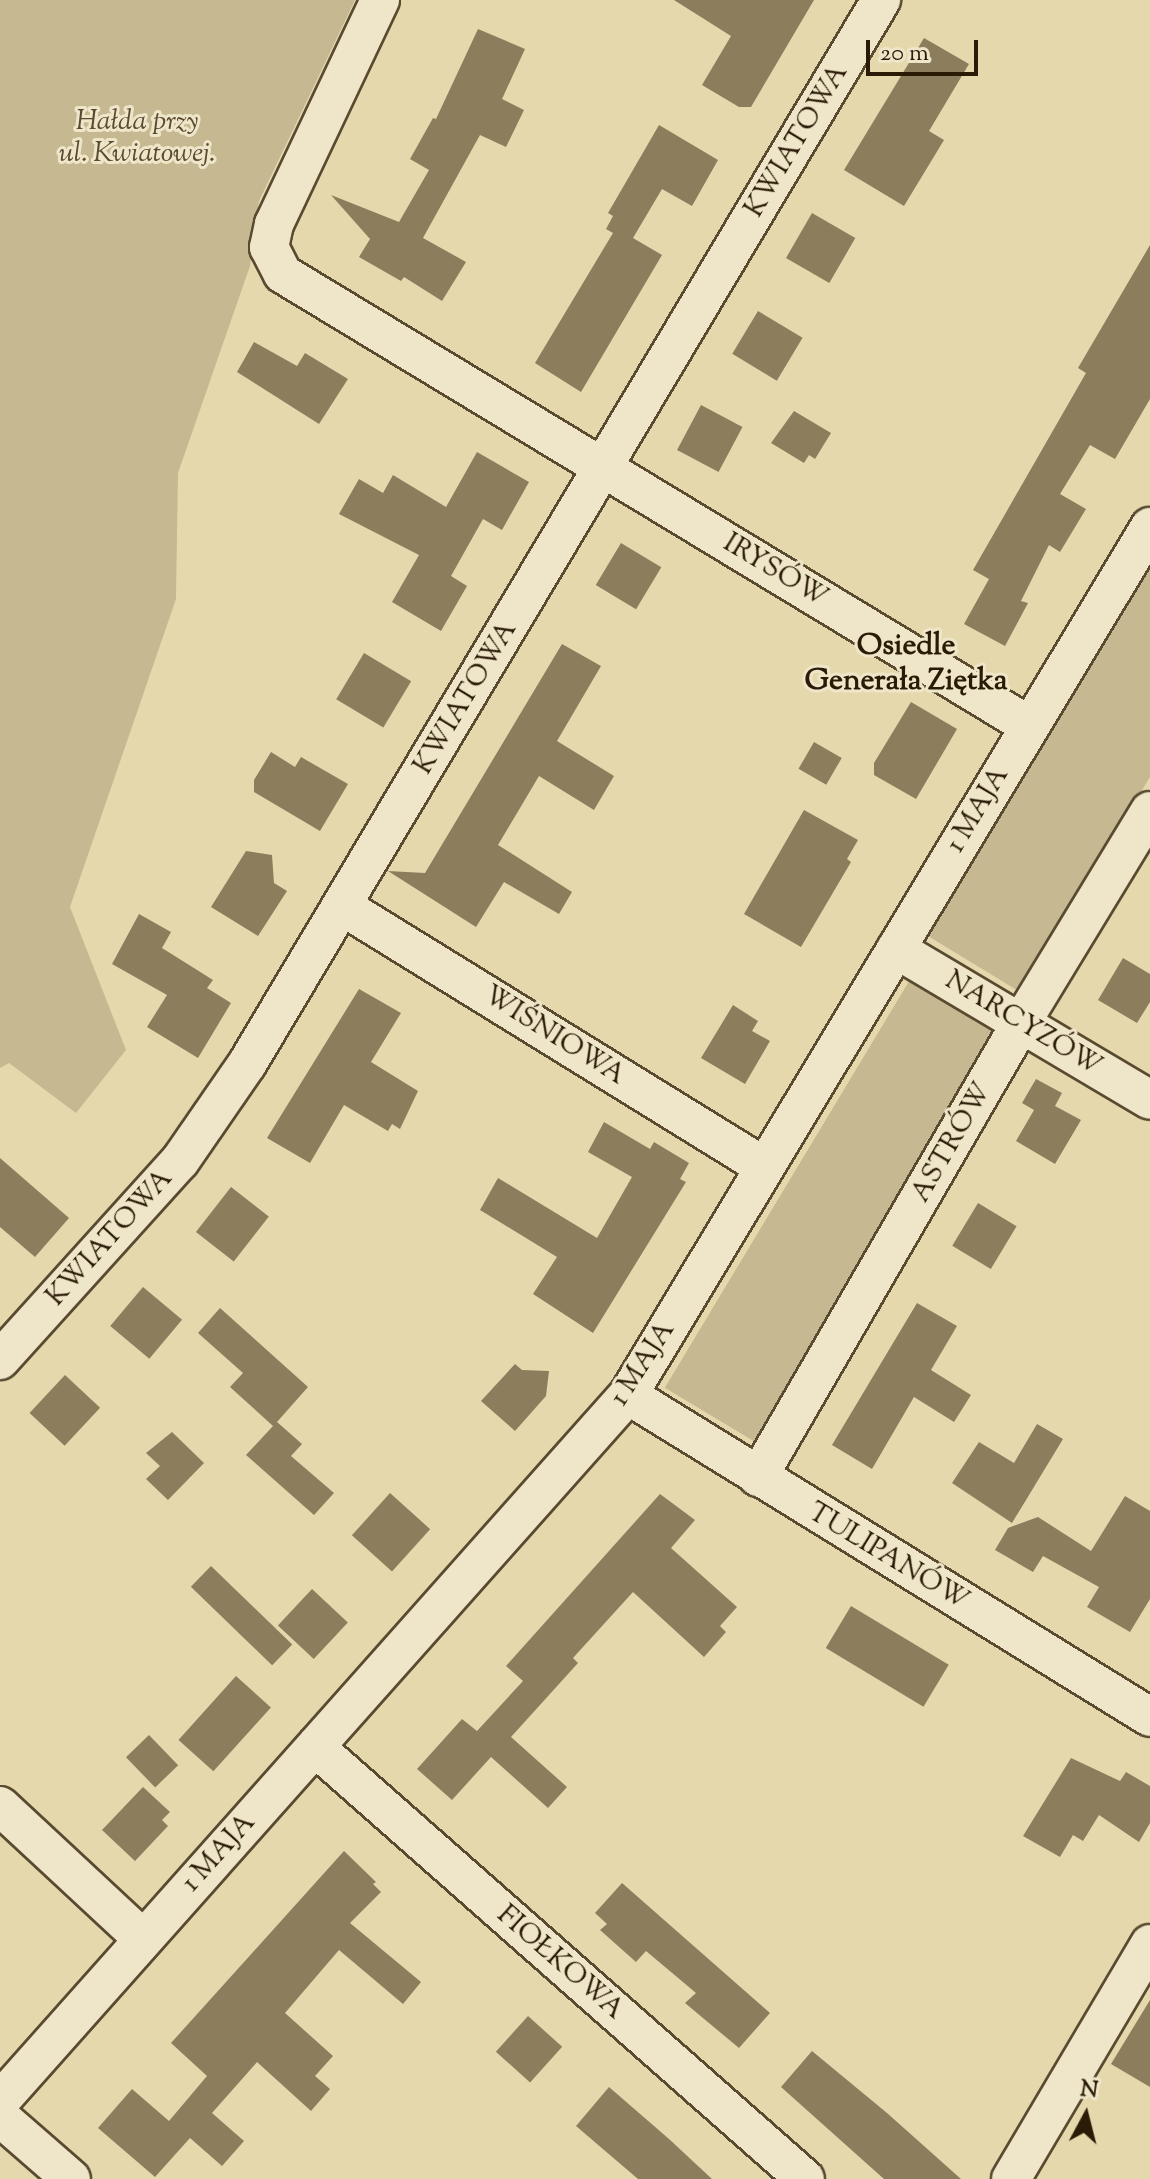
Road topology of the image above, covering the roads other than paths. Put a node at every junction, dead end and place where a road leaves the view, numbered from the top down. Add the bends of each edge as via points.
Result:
1 (380, 0) edge
2 (881, 0) edge
3 (603, 468) junction
4 (1150, 527) edge
5 (1028, 725) junction
6 (1150, 811) edge
7 (342, 906) junction
8 (896, 949) junction
9 (1021, 1023) junction
10 (1150, 1100) edge
11 (765, 1167) junction
12 (0, 1360) edge
13 (628, 1395) junction
14 (758, 1477) junction
15 (1150, 1717) edge
16 (315, 1747) junction
17 (0, 1806) edge
18 (142, 1938) junction
19 (1150, 1944) edge
20 (0, 2101) edge
21 (0, 2117) edge
22 (71, 2179) edge
23 (805, 2179) edge
24 (1011, 2179) edge

1 - 3 street, IRYSÓW via 274,224 269,247 283,274
2 - 3 street, KWIATOWA
3 - 5 street, IRYSÓW
3 - 7 street, KWIATOWA
4 - 5 street, 1 MAJA
5 - 8 street, 1 MAJA
6 - 9 street, ASTRÓW
7 - 11 street, WIŚNIOWA
7 - 12 street, KWIATOWA via 247,1064 180,1161
8 - 9 street, NARCYZÓW
8 - 11 street, 1 MAJA
9 - 10 street, NARCYZÓW
9 - 14 street, ASTRÓW
11 - 13 street, 1 MAJA
13 - 14 street, TULIPANÓW
13 - 16 street, 1 MAJA
14 - 15 street, TULIPANÓW
16 - 18 street, 1 MAJA
16 - 23 street, FIOŁKOWA
17 - 18 street
18 - 20 street, 1 MAJA
19 - 24 street
21 - 22 street

